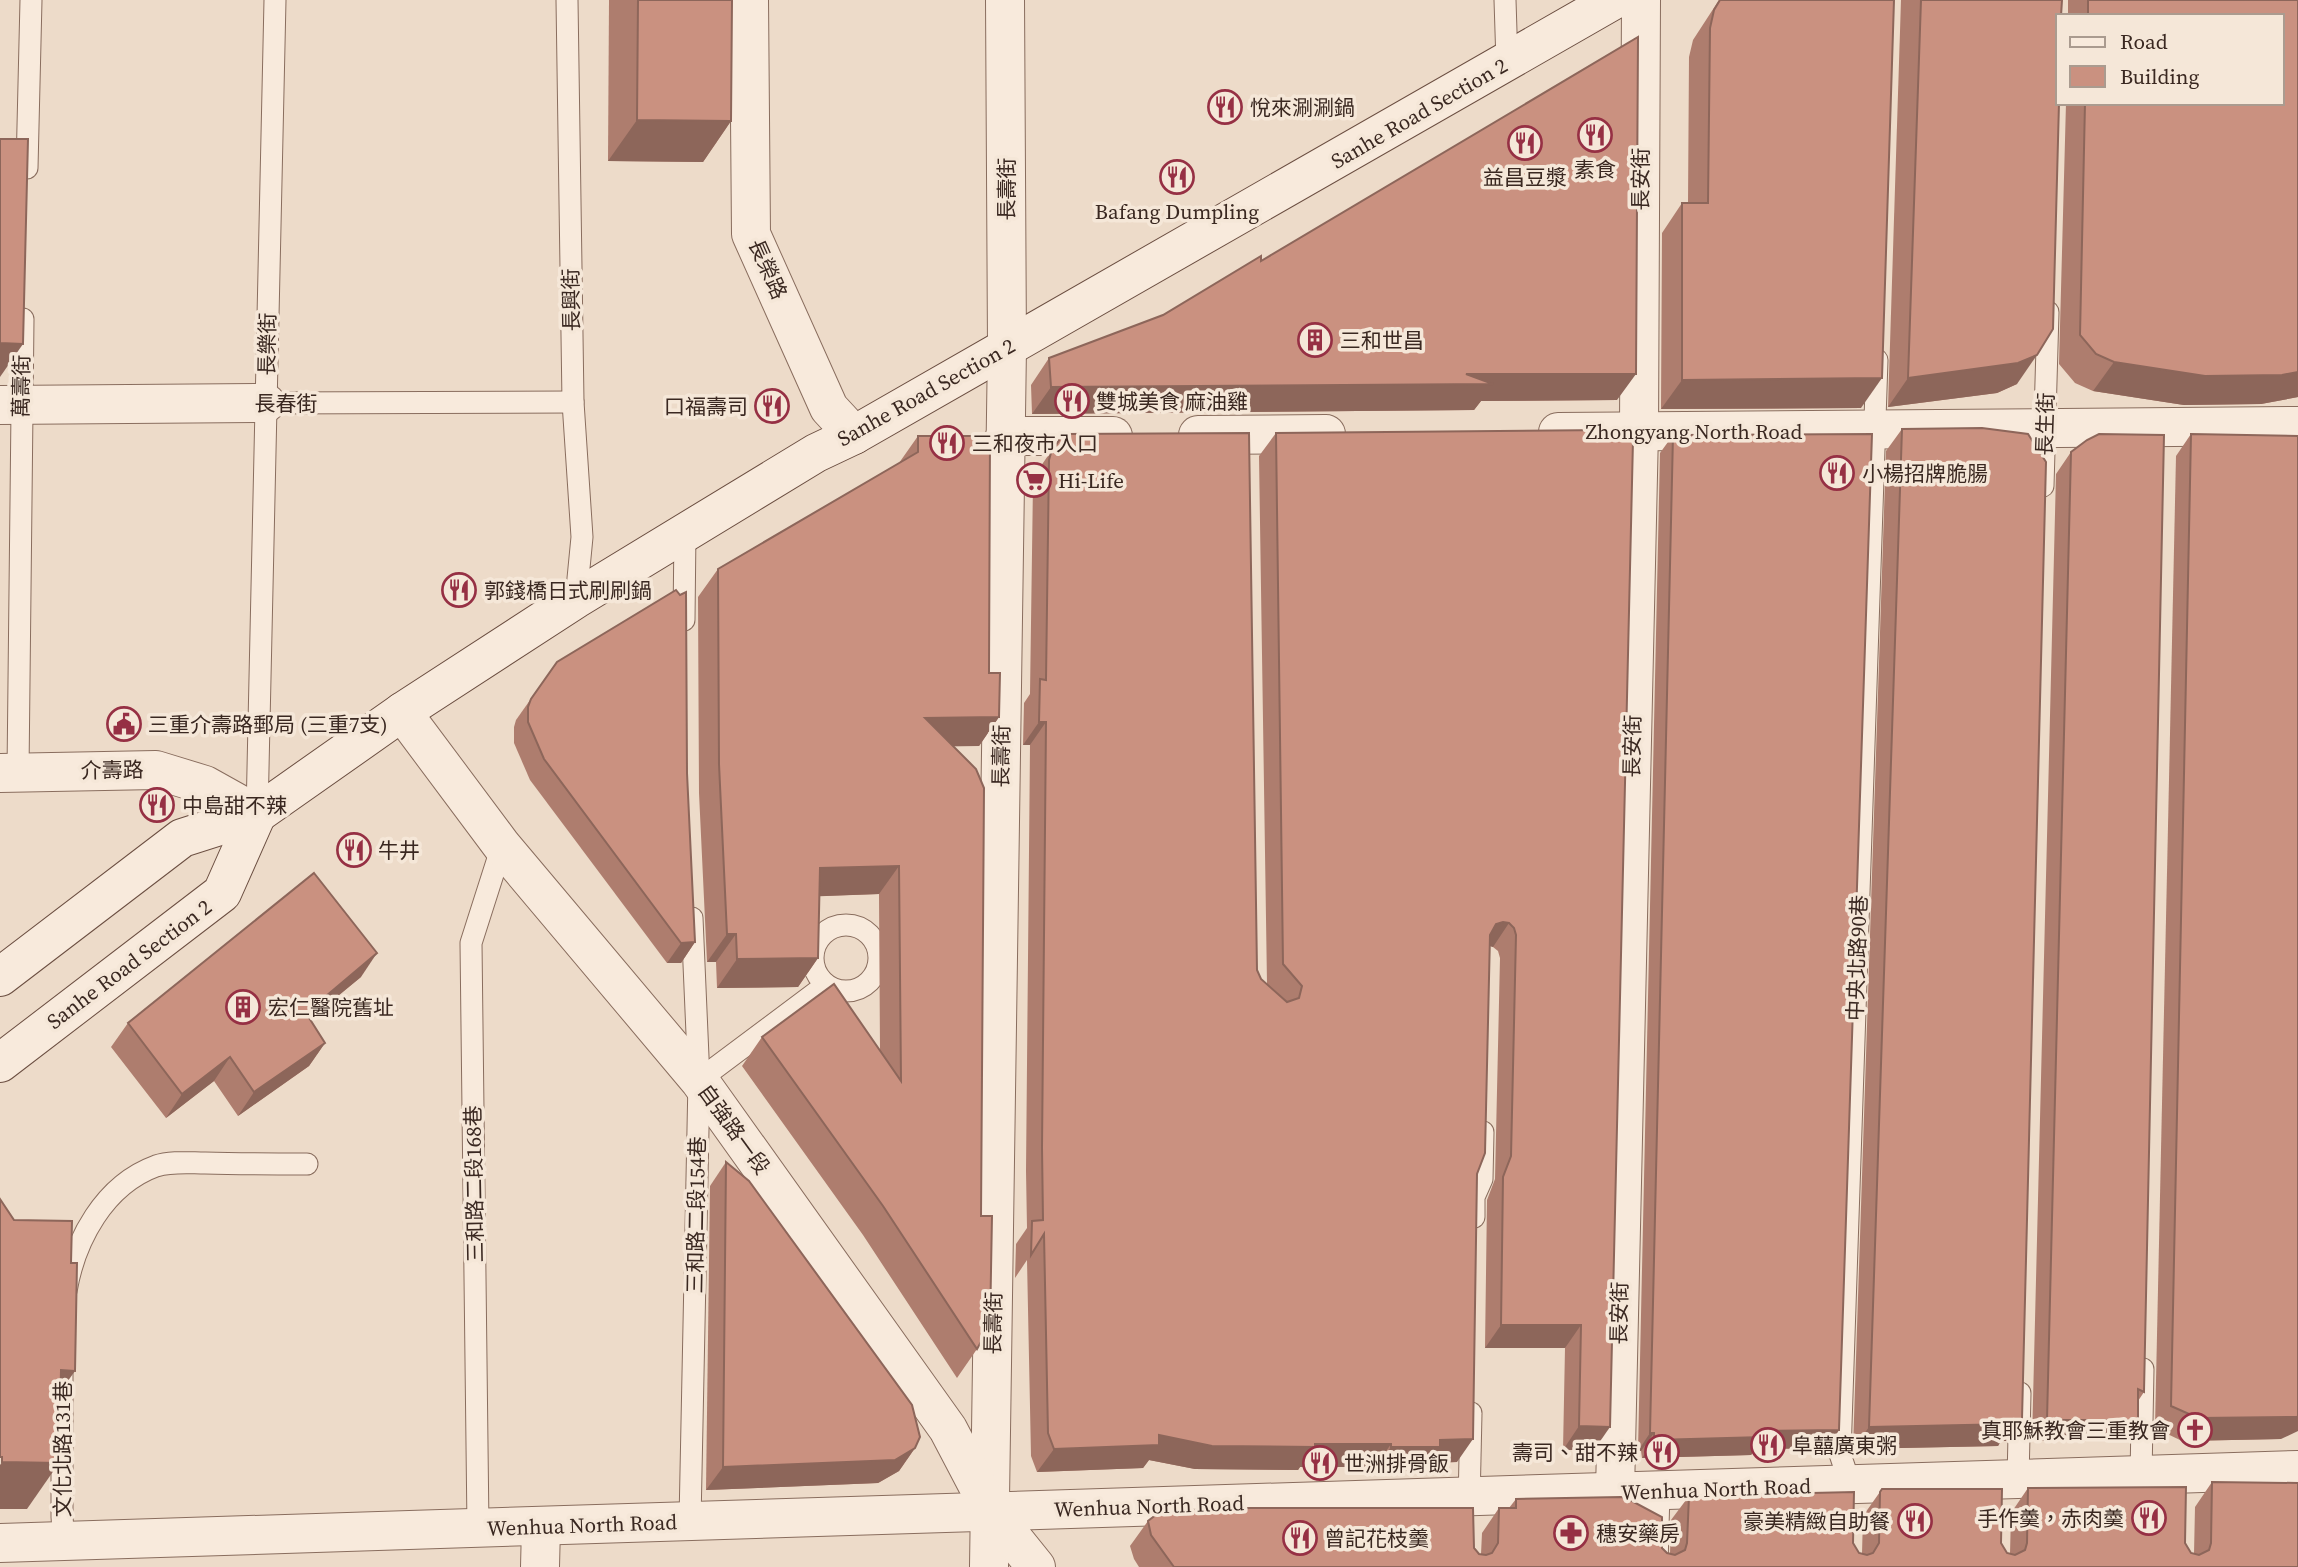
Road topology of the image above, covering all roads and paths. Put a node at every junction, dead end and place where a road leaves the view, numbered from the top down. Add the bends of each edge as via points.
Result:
1 (31, 0) edge
2 (275, 0) edge
3 (566, 0) edge
4 (749, 0) edge
5 (1005, 0) edge
6 (1504, 0) edge
7 (1614, 0) edge
8 (1641, 0) edge
9 (1507, 63) junction
10 (26, 181) edge
11 (23, 293) edge
12 (2048, 298) edge
13 (1877, 346) edge
14 (1007, 347) junction
15 (573, 402) junction
16 (266, 403) junction
17 (10, 405) edge
18 (2298, 426) edge
19 (2045, 428) junction
20 (1875, 429) junction
21 (1517, 432) edge
22 (1639, 432) junction
23 (1354, 434) edge
24 (854, 435) junction
25 (1005, 436) junction
26 (2042, 511) edge
27 (685, 531) junction
28 (576, 599) junction
29 (685, 634) edge
30 (402, 712) junction
31 (9, 773) edge
32 (257, 814) junction
33 (502, 846) junction
34 (691, 902) edge
35 (0, 977) edge
36 (826, 985) dead end
37 (0, 1063) edge
38 (699, 1080) junction
39 (1484, 1110) edge
40 (307, 1164) dead end
41 (1473, 1238) edge
42 (62, 1316) edge
43 (62, 1342) edge
44 (2143, 1349) edge
45 (2021, 1368) edge
46 (1471, 1387) edge
47 (2298, 1470) edge
48 (2141, 1475) junction
49 (2005, 1488) junction
50 (1659, 1490) junction
51 (1615, 1492) junction
52 (1849, 1498) junction
53 (1469, 1508) junction
54 (991, 1511) junction
55 (690, 1521) junction
56 (541, 1527) junction
57 (478, 1528) junction
58 (0, 1543) edge
59 (63, 1554) edge
60 (540, 1567) edge
61 (989, 1567) edge
62 (1036, 1567) edge
63 (1657, 1567) edge

1 - 10 lane
2 - 16 lane, 長樂街
3 - 15 lane, 長興街
4 - 24 street, 長榮路 via 751,234 829,408
5 - 14 street, 長壽街
6 - 9 lane
7 - 9 street, Sanhe Road Section 2
8 - 22 street, 長安街
9 - 14 street, Sanhe Road Section 2
11 - 17 lane, 萬壽街
12 - 19 lane, 長生街
13 - 20 lane, 中央北路90巷
14 - 24 street, Sanhe Road Section 2
14 - 25 street, 長壽街
15 - 16 lane, 長春街
15 - 28 lane, 長興街 via 582,537
16 - 17 street, 長春街
16 - 32 lane, 長樂街
17 - 31 lane, 萬壽街
18 - 19 street, Zhongyang North Road via 2163,434
19 - 20 street, Zhongyang North Road
19 - 26 lane, 長生街
20 - 22 street, Zhongyang North Road
20 - 52 lane, 中央北路90巷 via 1840,1454
21 - 22 street, Zhongyang North Road
22 - 51 street, 長安街
23 - 25 street via 1246,442 1159,435
24 - 27 street, Sanhe Road Section 2
25 - 54 street, 長壽街
27 - 28 street, Sanhe Road Section 2
27 - 29 lane
28 - 30 street, Sanhe Road Section 2
30 - 32 street, Sanhe Road Section 2
30 - 33 street, 自強路一段
31 - 32 street, 介壽路 via 156,769 205,785
32 - 35 street, Sanhe Road Section 2 via 182,838
32 - 37 street, Sanhe Road Section 2 via 222,893
33 - 38 street, 自強路一段
33 - 57 lane, 三和路二段168巷 via 471,943
34 - 38 lane, 三和路二段154巷
36 - 38 lane
38 - 54 street, 自強路一段 via 948,1429
38 - 55 lane, 三和路二段154巷
39 - 41 lane via 1482,1180 1474,1197
40 - 42 lane via 183,1163 157,1166 129,1181 103,1204 81,1238
43 - 59 lane, 文化北路131巷
44 - 48 lane
45 - 49 lane
46 - 53 lane
47 - 48 street, Wenhua North Road via 2182,1487
48 - 49 street, Wenhua North Road
49 - 52 street, Wenhua North Road
50 - 51 street, Wenhua North Road
50 - 52 street, Wenhua North Road
50 - 63 lane
51 - 53 street, Wenhua North Road
53 - 54 street, Wenhua North Road
54 - 55 street, Wenhua North Road
54 - 61 street, 長壽街
54 - 62 street, 自強路一段
55 - 56 street, Wenhua North Road
56 - 57 street, Wenhua North Road
56 - 60 street
57 - 59 street, Wenhua North Road
58 - 59 street, Wenhua North Road

